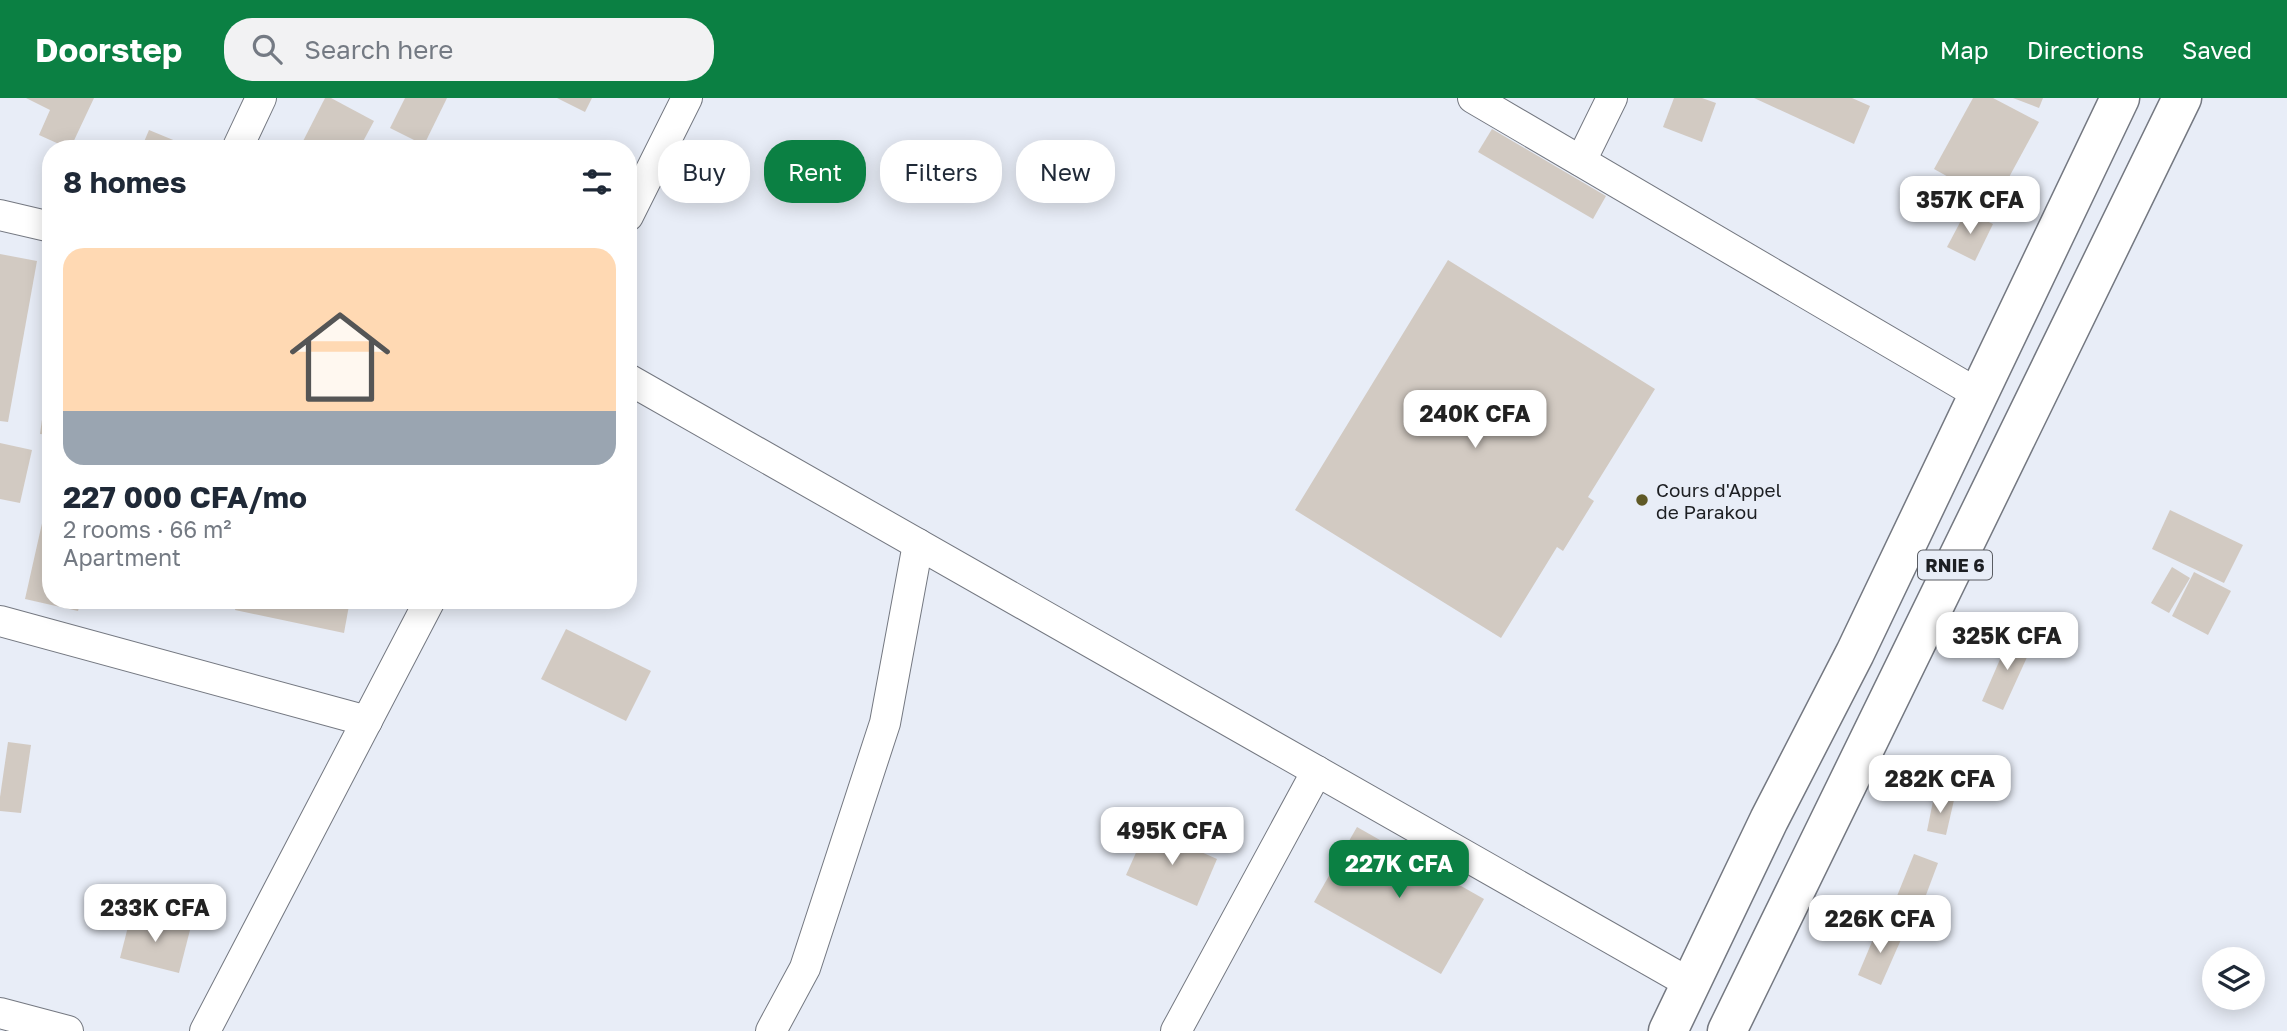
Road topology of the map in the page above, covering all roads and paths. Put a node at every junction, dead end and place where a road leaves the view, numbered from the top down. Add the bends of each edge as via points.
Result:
1 (261, 98) edge
2 (687, 98) edge
3 (1473, 98) edge
4 (1612, 98) edge
5 (2120, 98) edge
6 (2182, 98) edge
7 (241, 140) edge
8 (1581, 162) junction
9 (637, 198) edge
10 (0, 215) edge
11 (42, 225) edge
12 (637, 384) edge
13 (1978, 394) junction
14 (918, 544) junction
15 (425, 609) edge
16 (0, 621) edge
17 (1855, 653) junction
18 (1899, 680) junction
19 (367, 721) junction
20 (1317, 771) junction
21 (1691, 984) junction
22 (0, 1013) edge
23 (68, 1031) edge
24 (205, 1031) edge
25 (771, 1031) edge
26 (1176, 1031) edge
27 (1668, 1031) edge
28 (1727, 1031) edge

1 - 7 street
2 - 9 street
3 - 8 street
4 - 8 street
5 - 13 main road, RNIE 6
6 - 18 main road, RNIE 6
8 - 13 street
10 - 11 street
12 - 14 street
13 - 17 main road, RNIE 6
14 - 20 street
14 - 25 street via 885,723 805,968
15 - 19 street
16 - 19 street
17 - 18 main road
17 - 21 main road, RNIE 6
18 - 28 main road, RNIE 6
19 - 24 street
20 - 21 street
20 - 26 street
21 - 27 main road, RNIE 6
22 - 23 street

